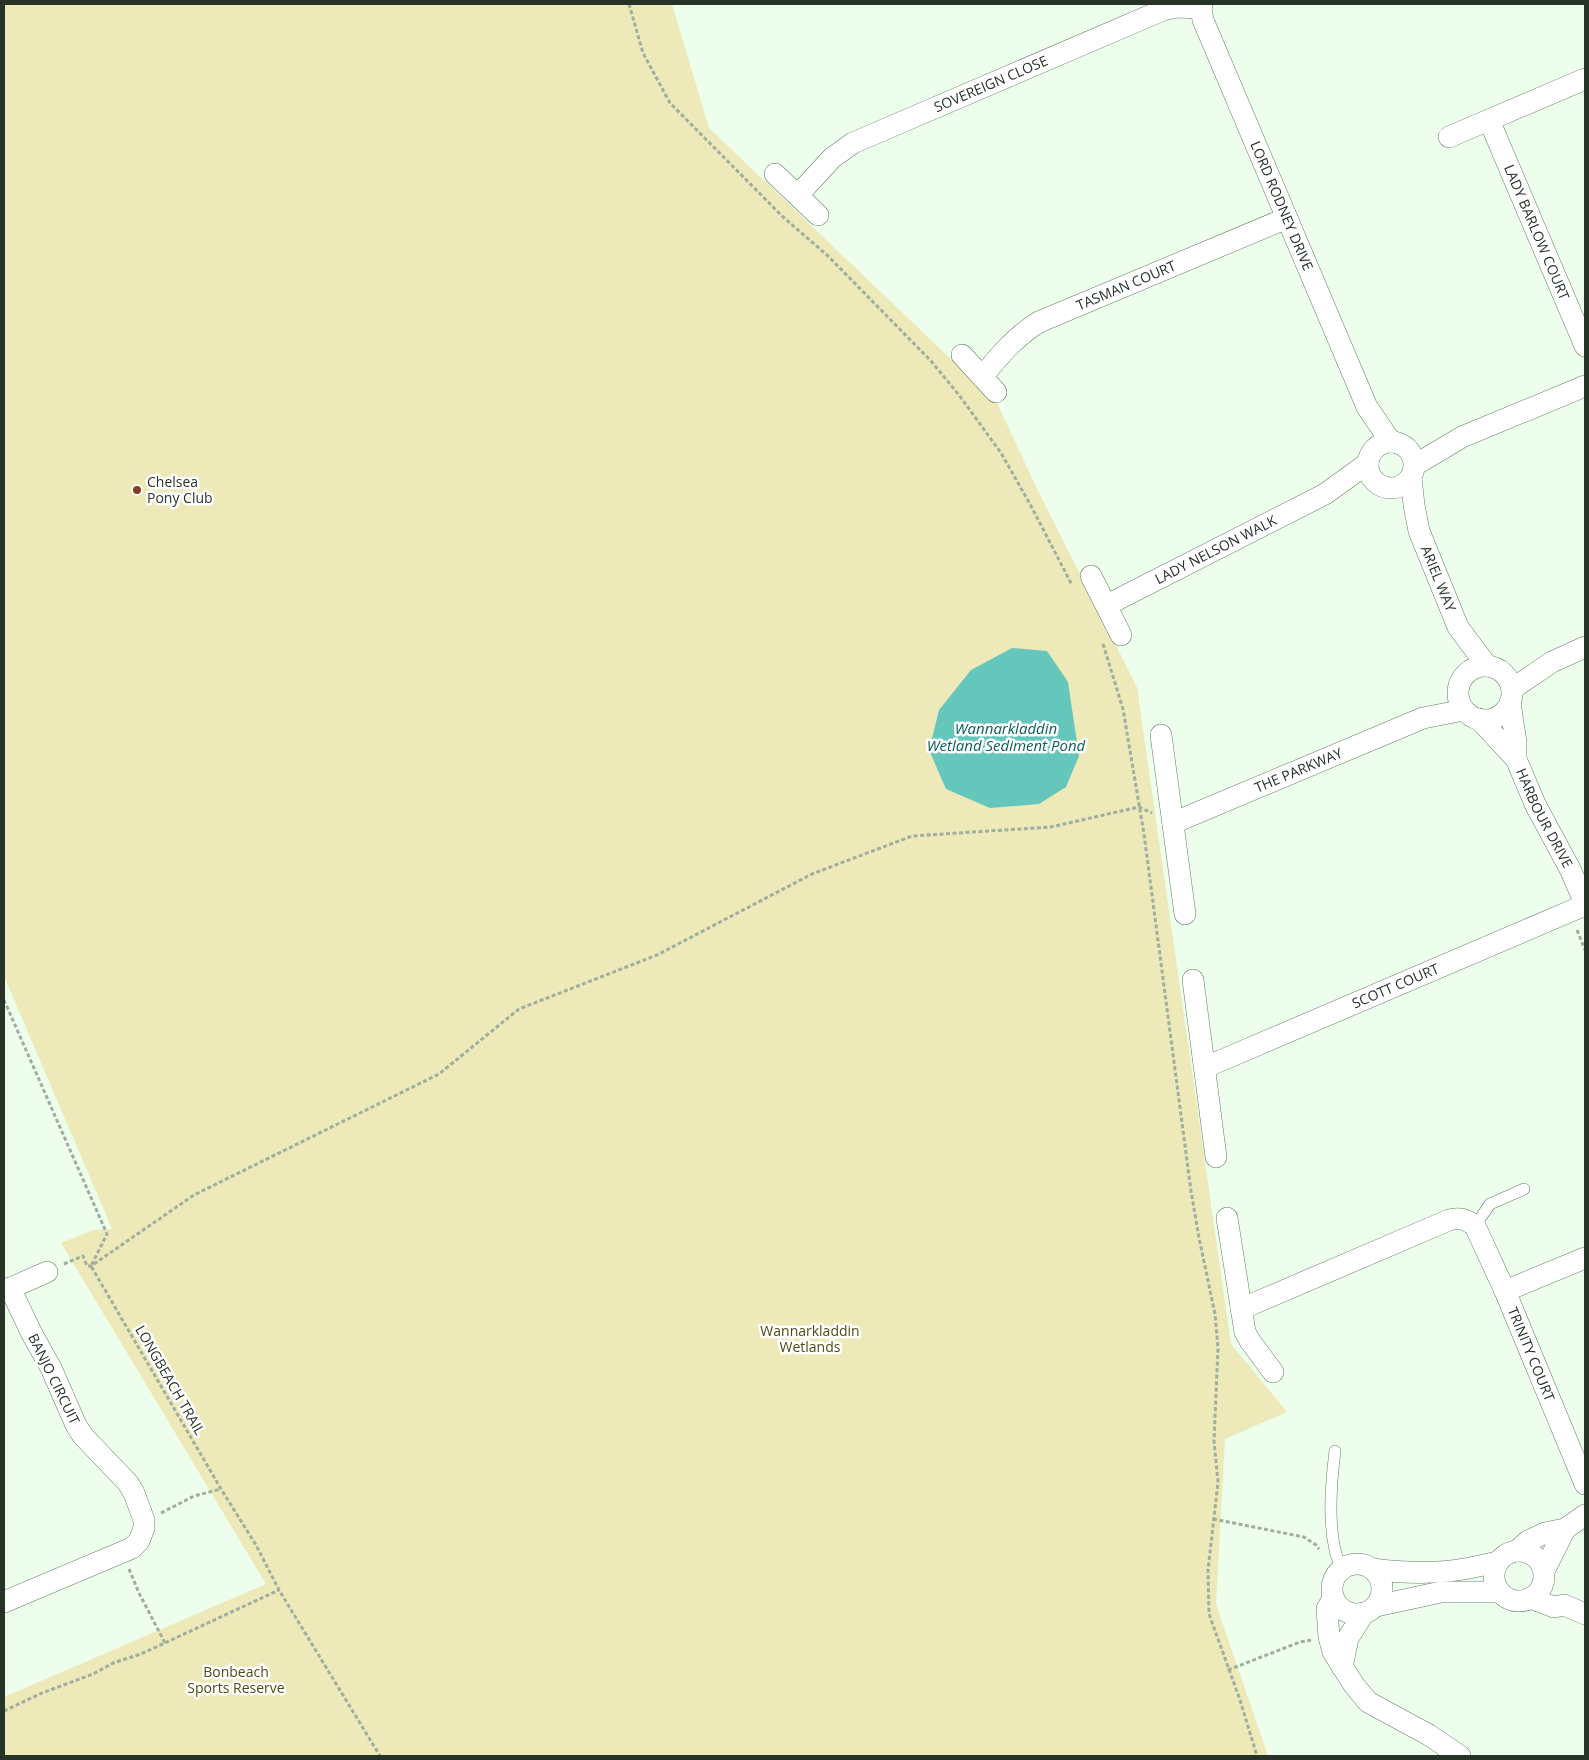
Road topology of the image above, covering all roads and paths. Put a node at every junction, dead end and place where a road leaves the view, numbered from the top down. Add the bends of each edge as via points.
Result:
1 (629, 4) edge
2 (1202, 6) edge
3 (1585, 79) edge
4 (1489, 120) junction
5 (1449, 137) dead end
6 (775, 174) dead end
7 (798, 195) junction
8 (818, 215) dead end
9 (1287, 218) junction
10 (1585, 346) edge
11 (962, 355) dead end
12 (982, 376) junction
13 (1585, 386) edge
14 (996, 392) dead end
15 (1394, 457) junction
16 (1381, 486) junction
17 (1325, 494) junction
18 (1419, 531) junction
19 (1091, 576) dead end
20 (1075, 590) dead end
21 (1107, 605) junction
22 (1458, 627) junction
23 (1112, 638) joint
24 (1585, 647) edge
25 (1502, 682) junction
26 (1461, 683) junction
27 (1472, 715) junction
28 (1423, 718) junction
29 (1161, 734) dead end
30 (1516, 759) junction
31 (1139, 807) junction
32 (1173, 823) junction
33 (1585, 904) edge
34 (1184, 914) dead end
35 (1574, 924) dead end
36 (1585, 950) edge
37 (1193, 980) dead end
38 (4, 1000) edge
39 (1206, 1067) junction
40 (1216, 1157) dead end
41 (1524, 1189) dead end
42 (1228, 1218) dead end
43 (1474, 1226) junction
44 (1585, 1258) edge
45 (90, 1266) junction
46 (47, 1272) joint
47 (7, 1290) edge
48 (1505, 1291) junction
49 (1241, 1309) junction
50 (1272, 1372) dead end
51 (1335, 1452) dead end
52 (1585, 1484) edge
53 (221, 1489) junction
54 (1585, 1515) edge
55 (1213, 1518) junction
56 (144, 1520) junction
57 (1566, 1529) junction
58 (1517, 1551) junction
59 (122, 1552) junction
60 (1324, 1555) dead end
61 (1498, 1562) junction
62 (1342, 1568) junction
63 (1372, 1569) junction
64 (1544, 1574) junction
65 (279, 1590) junction
66 (1500, 1592) junction
67 (1333, 1598) junction
68 (1530, 1598) junction
69 (4, 1602) edge
70 (1564, 1605) junction
71 (1370, 1609) junction
72 (1585, 1614) edge
73 (1314, 1640) dead end
74 (165, 1643) junction
75 (1342, 1667) junction
76 (1228, 1670) junction
77 (4, 1705) edge
78 (5, 1711) edge
79 (380, 1756) edge
80 (1257, 1756) edge
81 (1460, 1756) edge

1 - 20 path via 643,53 670,103 931,361 1001,453
2 - 7 street, SOVEREIGN CLOSE via 1163,10 853,143 832,158
2 - 9 street, LORD RODNEY DRIVE via 1204,20
3 - 4 street
4 - 5 street
4 - 10 street, LADY BARLOW COURT
6 - 7 street
7 - 8 street
9 - 12 street, TASMAN COURT via 1039,322 1024,331
9 - 15 street, LORD RODNEY DRIVE via 1367,406
11 - 12 street
12 - 14 street
13 - 15 street via 1462,438
15 - 16 street, ARIEL WAY via 1372,478
15 - 16 street, LADY NELSON WALK via 1400,487
15 - 17 street, LADY NELSON WALK
15 - 18 street, ARIEL WAY via 1414,505
16 - 17 street, LADY NELSON WALK
16 - 18 street, ARIEL WAY
17 - 21 street, LADY NELSON WALK
18 - 22 street, ARIEL WAY
19 - 21 street
21 - 23 street
22 - 25 street, ARIEL WAY
22 - 26 street, ARIEL WAY
23 - 31 path
24 - 25 street, THE PARKWAY
25 - 26 street, THE PARKWAY via 1478,667
25 - 27 street, THE PARKWAY via 1501,715 1493,719
25 - 30 street, HARBOUR DRIVE via 1516,742
26 - 27 street via 1458,697
26 - 28 street, THE PARKWAY
27 - 28 street, THE PARKWAY
27 - 30 street, HARBOUR DRIVE
28 - 32 street, THE PARKWAY
29 - 32 street
30 - 33 street, HARBOUR DRIVE
31 - 45 path via 1051,827 912,836 812,874 658,955 519,1009 439,1074 194,1195
31 - 55 path via 1192,1191 1216,1322 1214,1442 1218,1482
32 - 34 street
33 - 39 street, SCOTT COURT
35 - 36 path
37 - 39 street
38 - 45 path via 107,1234
39 - 40 street
41 - 43 lane via 1488,1205
42 - 49 street
43 - 48 street, TRINITY COURT
43 - 49 street via 1460,1218 1449,1220
44 - 48 street
45 - 46 path via 83,1256
45 - 53 path, LONGBEACH TRAIL
46 - 47 street
47 - 56 street, BANJO CIRCUIT via 52,1368 76,1425 128,1483
48 - 52 street, TRINITY COURT
49 - 50 street via 1248,1337
51 - 62 lane via 1332,1521 1335,1551
53 - 56 path via 194,1496
53 - 65 path, LONGBEACH TRAIL
54 - 57 street
55 - 60 path via 1304,1537
55 - 76 path via 1208,1614
56 - 59 street via 139,1541
57 - 58 street via 1545,1532
57 - 64 street
58 - 61 street via 1506,1554
58 - 64 street via 1537,1558
59 - 69 street
59 - 74 path
61 - 63 street via 1466,1569 1426,1572
61 - 66 street via 1495,1580
62 - 63 street via 1357,1564
62 - 67 street via 1332,1581
63 - 71 street via 1381,1582 1382,1590 1380,1599
64 - 68 street via 1540,1589
64 - 70 street via 1561,1595
65 - 74 path
65 - 79 path, LONGBEACH TRAIL
66 - 68 street via 1514,1600
66 - 71 street via 1442,1592
67 - 71 street via 1342,1610 1356,1614
67 - 75 street via 1328,1609 1327,1626 1333,1652
68 - 70 street via 1554,1606
70 - 72 street
71 - 75 street via 1348,1638
73 - 76 path via 1300,1642
74 - 78 path
75 - 81 street via 1368,1702
76 - 80 path
77 - 78 path

